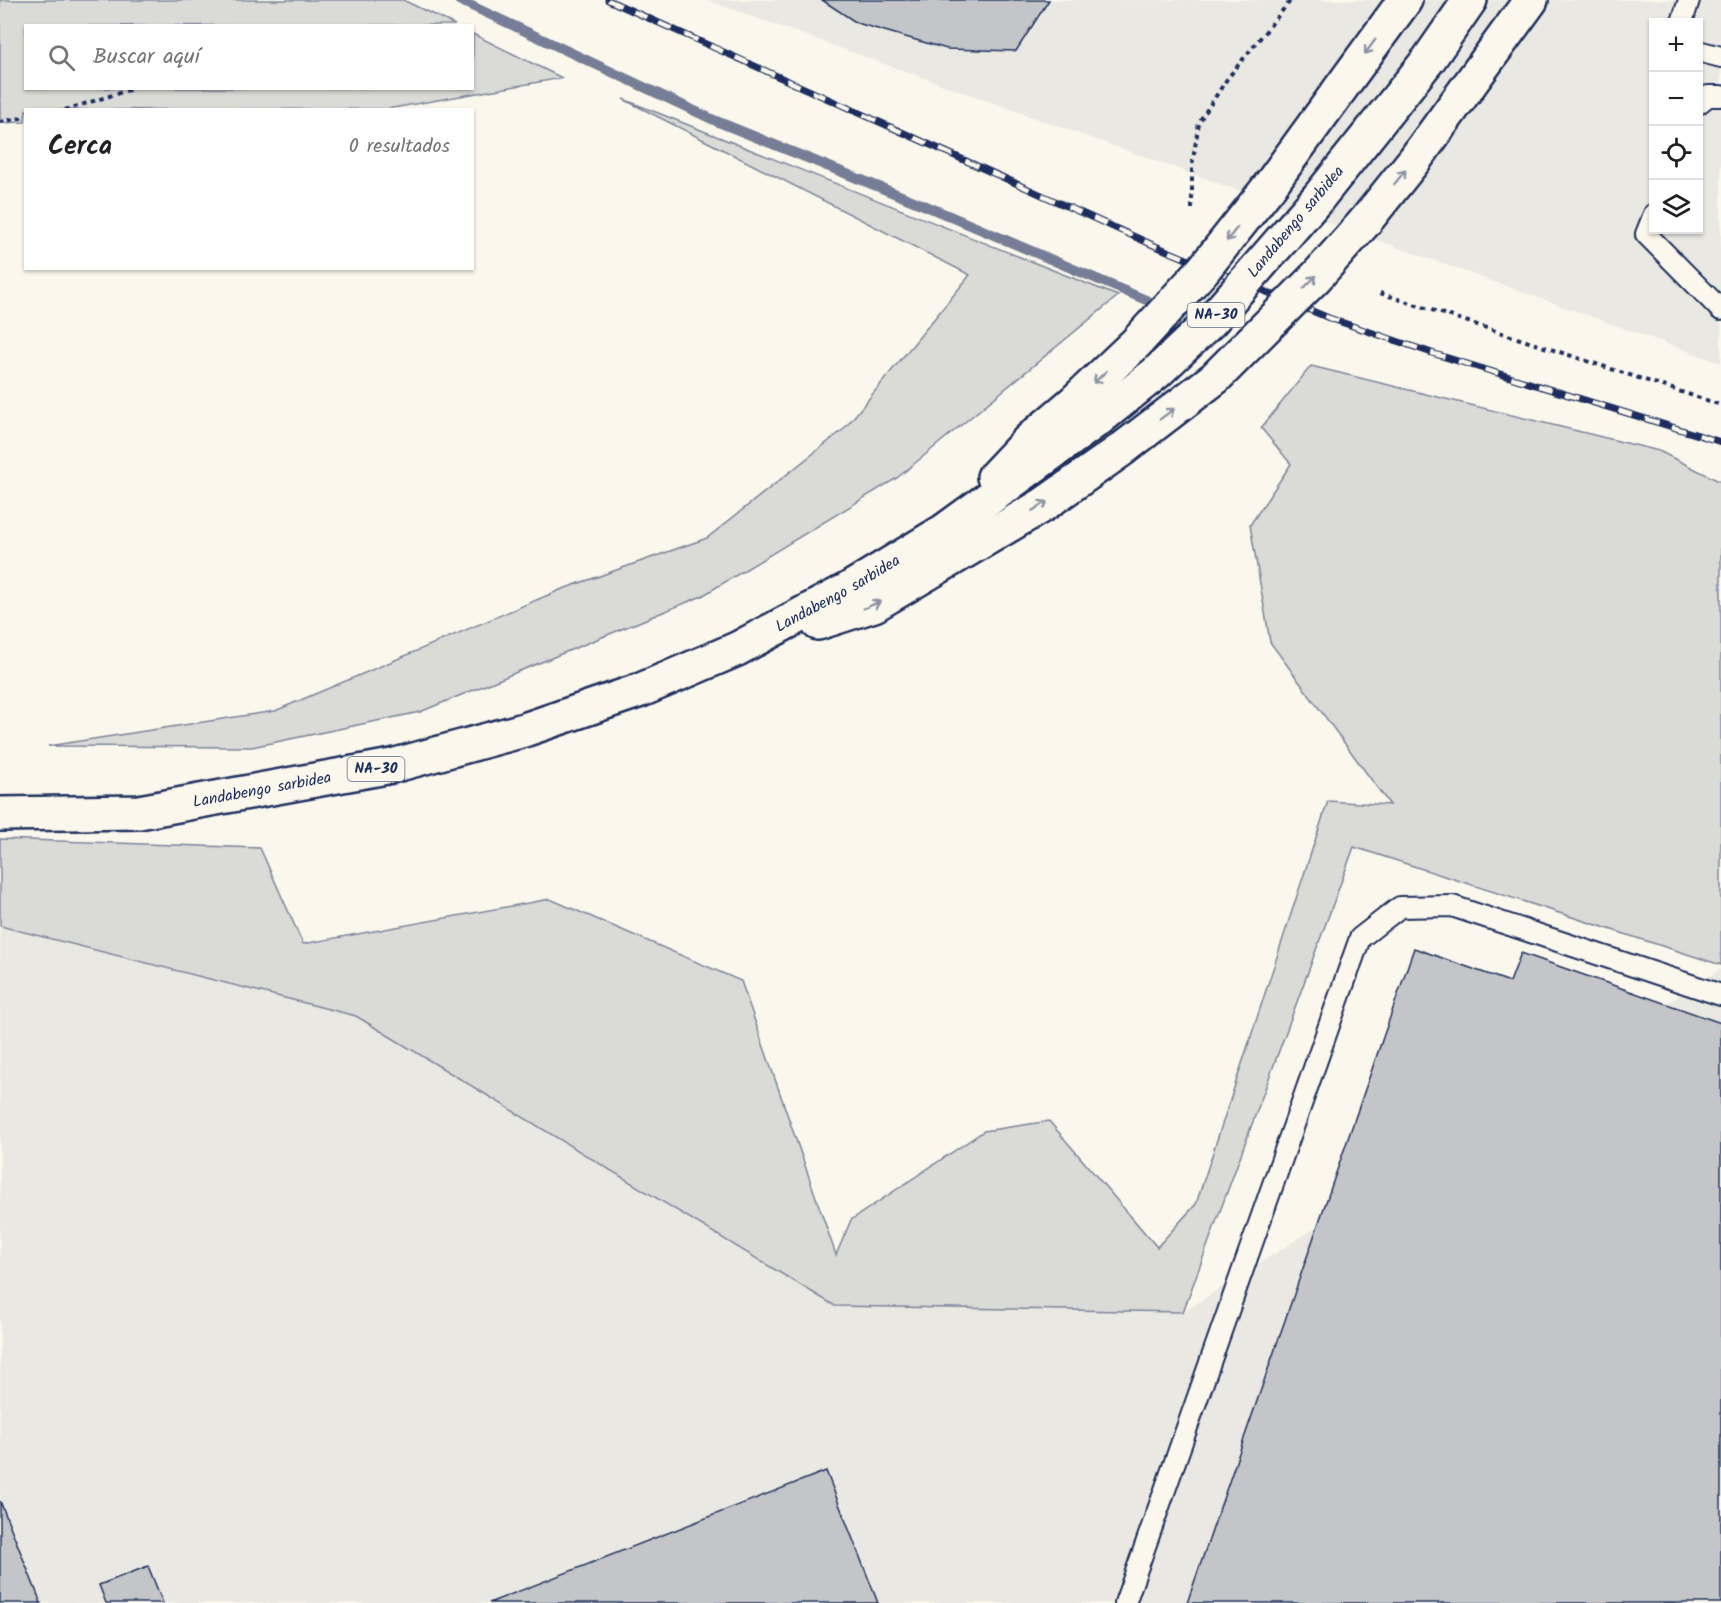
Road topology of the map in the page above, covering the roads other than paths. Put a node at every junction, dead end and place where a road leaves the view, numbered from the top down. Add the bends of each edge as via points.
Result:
1 (1405, 0) edge
2 (1470, 0) edge
3 (1531, 0) edge
4 (1689, 0) edge
5 (1683, 18) edge
6 (1703, 52) edge
7 (1721, 57) edge
8 (1721, 96) edge
9 (1703, 100) edge
10 (1649, 225) edge
11 (1721, 309) edge
12 (1087, 410) junction
13 (736, 649) junction
14 (0, 814) edge
15 (1721, 995) edge
16 (1125, 1603) edge

1 -> 12 highway, bridge via 1268,188 1203,270 1136,343
2 - 12 highway, Landabengo sarbidea / NA-30, bridge via 1429,59 1318,198 1211,321 1156,373
13 -> 3 highway, bridge via 874,605 1043,504 1215,378 1364,223
4 - 5 lane
6 - 7 lane
8 - 9 lane
10 - 11 lane via 1646,234
12 - 13 highway, Landabengo sarbidea / NA-30 via 944,531 849,589
13 - 14 highway, Landabengo sarbidea / NA-30 via 641,690 524,730 392,766 139,812
15 - 16 lane via 1452,906 1400,907 1360,938

